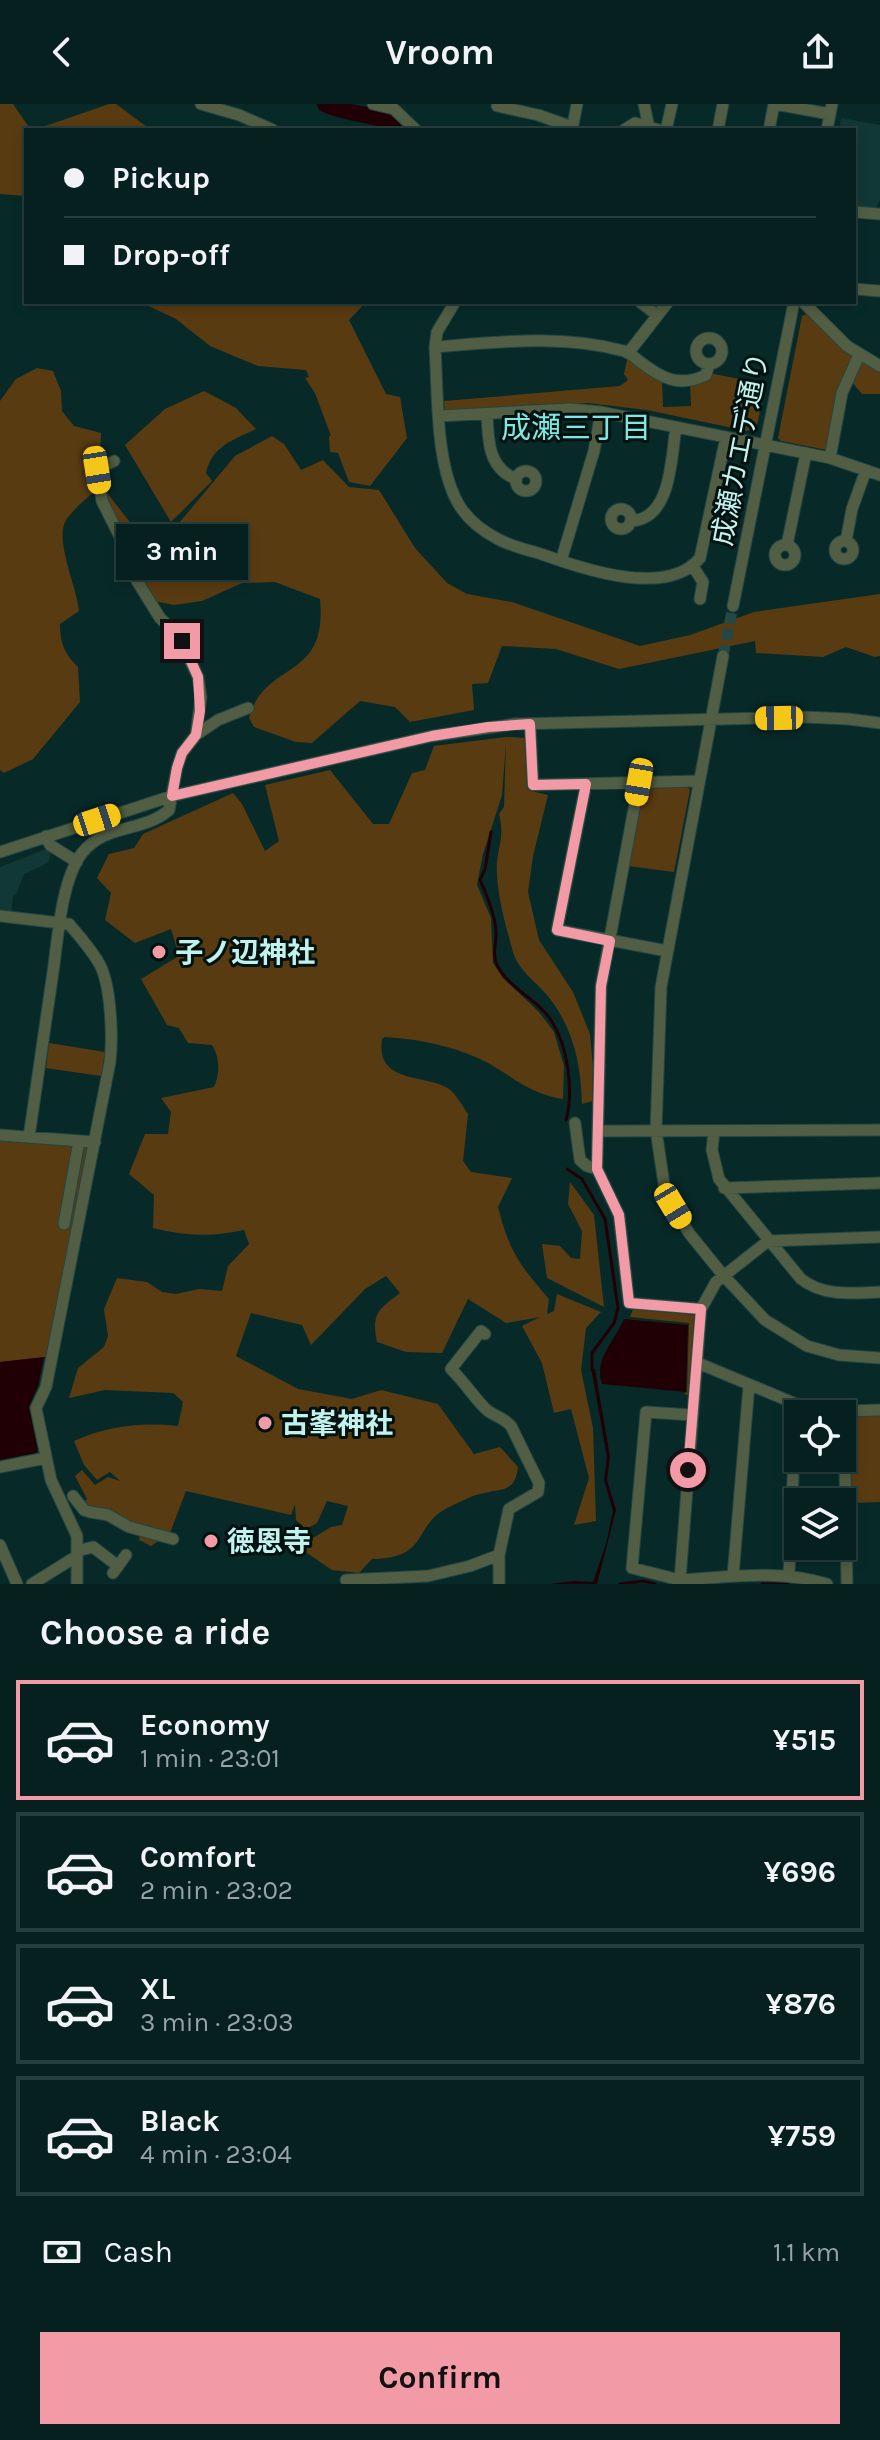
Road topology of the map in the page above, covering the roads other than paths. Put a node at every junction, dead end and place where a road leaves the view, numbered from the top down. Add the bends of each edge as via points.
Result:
1 (201, 104) edge
2 (373, 104) edge
3 (498, 104) edge
4 (577, 104) edge
5 (644, 104) edge
6 (672, 104) edge
7 (723, 104) edge
8 (775, 104) edge
9 (831, 109) edge
10 (268, 128) edge
11 (414, 128) edge
12 (572, 128) edge
13 (627, 128) edge
14 (651, 128) edge
15 (654, 128) edge
16 (666, 128) edge
17 (718, 128) edge
18 (769, 128) edge
19 (856, 212) edge
20 (880, 214) edge
21 (856, 289) edge
22 (880, 291) edge
23 (454, 304) edge
24 (643, 304) edge
25 (666, 304) edge
26 (794, 304) edge
27 (805, 304) edge
28 (657, 315) junction
29 (435, 347) junction
30 (629, 352) junction
31 (859, 355) junction
32 (709, 364) dead end
33 (880, 366) edge
34 (601, 412) junction
35 (487, 414) junction
36 (440, 416) junction
37 (676, 427) junction
38 (726, 437) junction
39 (765, 445) junction
40 (806, 453) junction
41 (830, 458) junction
42 (114, 461) dead end
43 (866, 470) junction
44 (880, 475) edge
45 (516, 479) dead end
46 (631, 521) dead end
47 (846, 541) dead end
48 (787, 545) dead end
49 (561, 561) junction
50 (692, 565) junction
51 (700, 599) dead end
52 (733, 606) tunnel mouth
53 (723, 656) tunnel mouth
54 (248, 708) dead end
55 (711, 719) junction
56 (880, 723) edge
57 (530, 724) junction
58 (196, 735) junction
59 (699, 781) junction
60 (639, 782) junction
61 (586, 784) junction
62 (172, 796) junction
63 (46, 836) junction
64 (0, 852) edge
65 (77, 862) junction
66 (0, 916) edge
67 (60, 922) junction
68 (610, 941) junction
69 (667, 951) junction
70 (575, 1123) dead end
71 (656, 1130) junction
72 (880, 1130) edge
73 (600, 1131) junction
74 (714, 1131) junction
75 (0, 1135) edge
76 (29, 1137) junction
77 (79, 1141) junction
78 (95, 1142) junction
79 (597, 1169) junction
80 (880, 1183) edge
81 (724, 1188) junction
82 (64, 1224) dead end
83 (880, 1237) edge
84 (768, 1241) junction
85 (723, 1275) junction
86 (880, 1292) edge
87 (701, 1309) junction
88 (481, 1331) dead end
89 (880, 1358) edge
90 (698, 1363) junction
91 (749, 1385) junction
92 (786, 1400) edge
93 (880, 1410) edge
94 (856, 1411) edge
95 (692, 1415) junction
96 (46, 1458) junction
97 (0, 1467) edge
98 (793, 1472) edge
99 (845, 1472) edge
100 (73, 1496) dead end
101 (173, 1539) dead end
102 (0, 1545) edge
103 (77, 1554) junction
104 (126, 1555) dead end
105 (499, 1555) junction
106 (789, 1575) junction
107 (733, 1576) junction
108 (346, 1580) dead end
109 (680, 1580) junction
110 (17, 1584) edge
111 (32, 1584) edge
112 (77, 1584) edge
113 (499, 1584) edge
114 (827, 1584) edge
115 (847, 1584) edge

1 - 10 street
2 - 11 street via 394,109
3 - 12 street
4 - 12 street
5 - 15 street
6 - 16 street
7 - 17 street
8 - 9 street
8 - 18 street
13 - 14 street via 635,123
19 - 20 street
21 - 22 street
23 - 29 street via 437,332
24 - 28 street
25 - 28 street
26 - 39 street, 成瀬カエデ通り
27 - 31 street
28 - 30 street
29 - 30 street via 551,340
29 - 36 street
30 - 32 street via 658,377 674,381 706,375
31 - 33 street
31 - 41 street via 842,393
34 - 35 street
34 - 37 street
34 - 49 street
35 - 36 street
35 - 45 street via 492,458
36 - 49 street via 443,465 463,510 500,541
37 - 38 street
37 - 46 street via 659,506 640,521
38 - 39 street
38 - 50 street via 704,546
39 - 40 street
39 - 52 street, 成瀬カエデ通り
40 - 41 street
40 - 48 street
41 - 43 street
42 - 58 street via 97,470 102,501 129,568 160,618 179,636 198,677
43 - 44 street
43 - 47 street
49 - 50 street via 628,577 666,575
50 - 51 street via 703,582
53 - 55 street
54 - 58 street
55 - 56 street via 828,717
55 - 57 street
55 - 59 street
57 - 61 street via 533,785
57 - 62 street via 432,736
58 - 62 street via 182,753
59 - 60 street
59 - 69 street
60 - 61 street
60 - 68 street
61 - 68 street via 557,930
62 - 63 street
62 - 65 street via 165,814 108,832
63 - 64 street
63 - 65 street via 50,845
65 - 67 street
66 - 67 street
67 - 76 street
67 - 78 street via 83,940 105,979 111,1050
68 - 69 street
68 - 73 street via 601,986
69 - 71 street
70 - 79 street via 580,1160
71 - 73 street
71 - 74 street
71 - 85 street via 673,1206
72 - 74 street
73 - 79 street
74 - 81 street via 714,1168
75 - 76 street
76 - 77 street
77 - 78 street
77 - 82 street
78 - 96 street via 46,1387 36,1408
79 - 87 street via 619,1215 629,1303
80 - 81 street
81 - 84 street
83 - 84 street
84 - 85 street
84 - 86 street via 815,1289
85 - 87 street
85 - 89 street via 765,1320 791,1338 839,1355
87 - 90 street
88 - 105 street via 451,1369 487,1410 511,1426 539,1483 538,1492 509,1509
90 - 91 street
90 - 95 street
91 - 92 street
91 - 107 street
93 - 94 street
95 - 109 street
95 - 109 street via 646,1412 632,1568
96 - 97 street
96 - 103 street via 77,1536
98 - 106 street
99 - 115 street
100 - 101 street via 84,1510
102 - 110 street
103 - 104 street via 93,1547 115,1570
103 - 111 street
103 - 112 street
105 - 108 street via 428,1576
105 - 113 street
106 - 107 street
106 - 114 street
107 - 109 street

